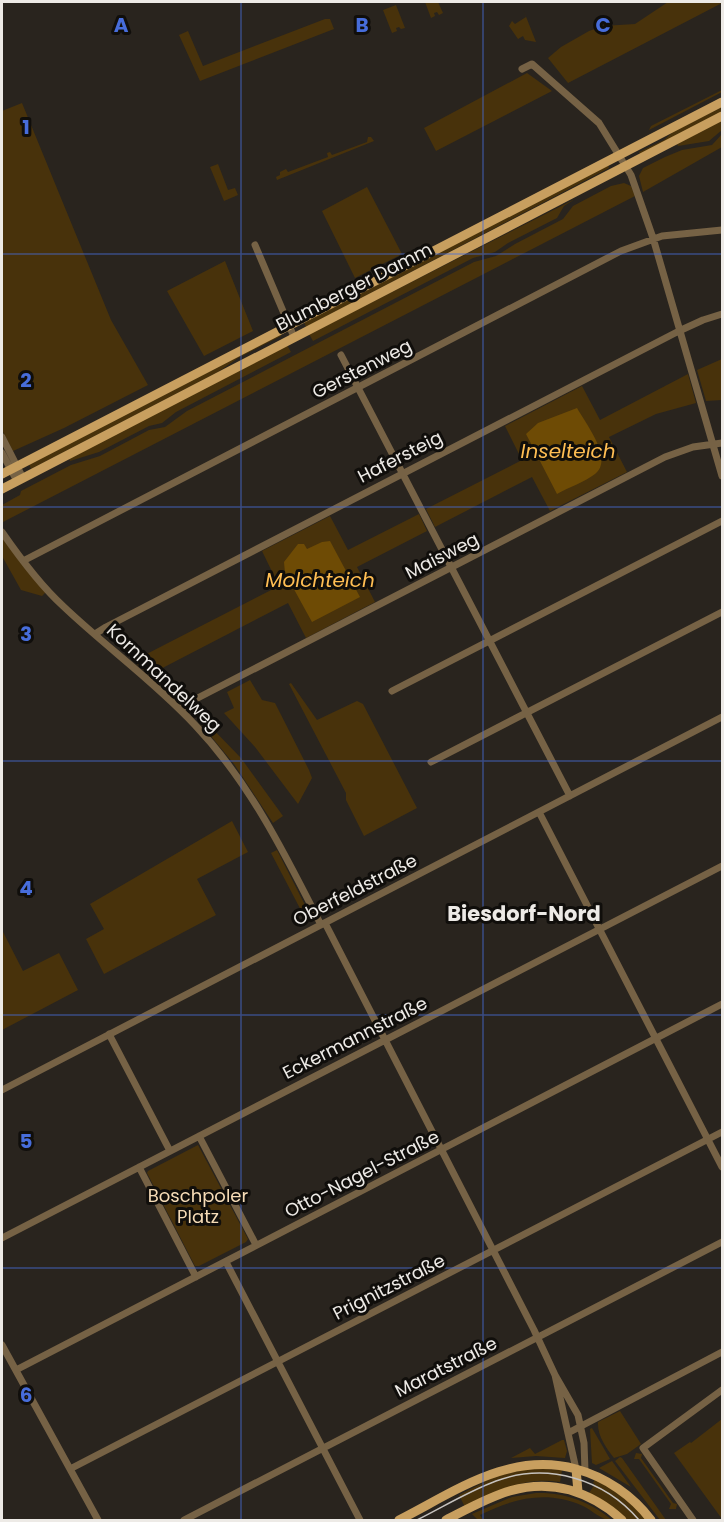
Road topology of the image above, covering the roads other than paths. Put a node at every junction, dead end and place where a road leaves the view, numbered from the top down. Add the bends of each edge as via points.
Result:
1 (522, 69) dead end
2 (723, 102) edge
3 (723, 116) edge
4 (621, 155) junction
5 (627, 165) junction
6 (723, 230) edge
7 (653, 238) junction
8 (255, 245) dead end
9 (723, 314) edge
10 (288, 326) junction
11 (680, 331) junction
12 (294, 337) junction
13 (341, 355) dead end
14 (358, 387) junction
15 (2, 437) edge
16 (723, 443) edge
17 (713, 444) junction
18 (2, 453) edge
19 (10, 470) edge
20 (403, 473) junction
21 (723, 476) edge
22 (20, 479) junction
23 (2, 489) edge
24 (723, 521) edge
25 (2, 532) edge
26 (23, 561) junction
27 (451, 567) junction
28 (723, 612) edge
29 (95, 634) junction
30 (489, 642) junction
31 (392, 691) dead end
32 (180, 710) junction
33 (527, 713) junction
34 (723, 717) edge
35 (431, 762) dead end
36 (570, 796) junction
37 (539, 812) junction
38 (723, 866) edge
39 (323, 924) junction
40 (600, 929) junction
41 (723, 1004) edge
42 (109, 1034) junction
43 (384, 1039) junction
44 (656, 1039) junction
45 (2, 1090) edge
46 (723, 1132) edge
47 (199, 1136) junction
48 (708, 1139) junction
49 (441, 1150) junction
50 (170, 1151) junction
51 (139, 1167) junction
52 (723, 1167) edge
53 (2, 1238) edge
54 (723, 1242) edge
55 (256, 1245) junction
56 (493, 1250) junction
57 (226, 1262) junction
58 (196, 1277) junction
59 (537, 1337) junction
60 (2, 1345) edge
61 (723, 1352) edge
62 (278, 1361) junction
63 (16, 1370) junction
64 (555, 1375) junction
65 (723, 1390) edge
66 (582, 1426) junction
67 (568, 1433) junction
68 (323, 1448) junction
69 (70, 1468) junction
70 (580, 1470) junction
71 (578, 1492) junction
72 (98, 1521) edge
73 (183, 1521) edge
74 (360, 1521) edge
75 (399, 1521) edge
76 (446, 1521) edge
77 (622, 1521) edge
78 (651, 1521) edge
79 (693, 1521) edge

1 - 4 street via 532,64 577,102 601,125
2 - 4 main road, Blumberger Damm
3 - 5 main road, Blumberger Damm
4 - 5 street
4 - 10 main road, Blumberger Damm
5 - 7 street
5 - 12 main road, Blumberger Damm
6 - 7 street, Gerstenweg
7 - 11 street
7 - 14 street, Gerstenweg
8 - 10 street
9 - 11 street, Hafersteig
10 - 12 street
10 - 19 main road, Blumberger Damm
11 - 17 street
11 - 20 street, Hafersteig
12 - 22 main road, Blumberger Damm
13 - 14 street
14 - 20 street
14 - 26 street, Gerstenweg
15 - 19 street
16 - 17 street, Maisweg
17 - 21 street
17 - 27 street, Maisweg via 665,457
18 - 19 street
19 - 22 street
20 - 27 street
20 - 29 street, Hafersteig
22 - 23 main road, Blumberger Damm
24 - 30 street
25 - 26 street, Kornmandelweg
26 - 29 street, Kornmandelweg via 58,601
27 - 30 street
27 - 32 street, Maisweg
28 - 33 street
29 - 32 street, Kornmandelweg
30 - 31 street
30 - 33 street
32 - 39 street, Kornmandelweg via 220,753 255,802
33 - 35 street
33 - 36 street
34 - 36 street, Oberfeldstraße
36 - 37 street, Oberfeldstraße
37 - 39 street, Oberfeldstraße
37 - 40 street
38 - 40 street, Eckermannstraße
39 - 42 street, Oberfeldstraße
39 - 43 street, Kornmandelweg
40 - 43 street, Eckermannstraße
40 - 44 street
41 - 44 street, Otto-Nagel-Straße
42 - 45 street, Oberfeldstraße
42 - 50 street
43 - 47 street, Eckermannstraße
43 - 49 street, Kornmandelweg
44 - 48 street
44 - 49 street, Otto-Nagel-Straße
46 - 48 street, Prignitzstraße
47 - 50 street, Eckermannstraße
47 - 55 street
48 - 52 street
48 - 56 street, Prignitzstraße
49 - 55 street, Otto-Nagel-Straße
49 - 56 street, Kornmandelweg
50 - 51 street, Eckermannstraße
51 - 53 street, Eckermannstraße
51 - 58 street
54 - 59 street, Maratstraße
55 - 57 street, Otto-Nagel-Straße
56 - 59 street, Kornmandelweg
56 - 62 street, Prignitzstraße
57 - 58 street, Otto-Nagel-Straße
57 - 62 street
58 - 63 street, Otto-Nagel-Straße
59 - 64 street, Kornmandelweg
59 - 68 street, Maratstraße
60 - 63 street
61 - 66 street
62 - 68 street
62 - 69 street, Prignitzstraße
63 - 69 street
64 - 66 street
64 - 67 street
65 - 79 street via 643,1448
66 - 67 street
66 - 70 street
67 - 70 street
68 - 73 street, Maratstraße
68 - 74 street
69 - 72 street
70 - 71 main road
70 - 75 main road via 538,1463 506,1469 482,1477
70 - 78 main road via 620,1490
71 - 76 main road via 540,1485 513,1490
71 - 77 main road

